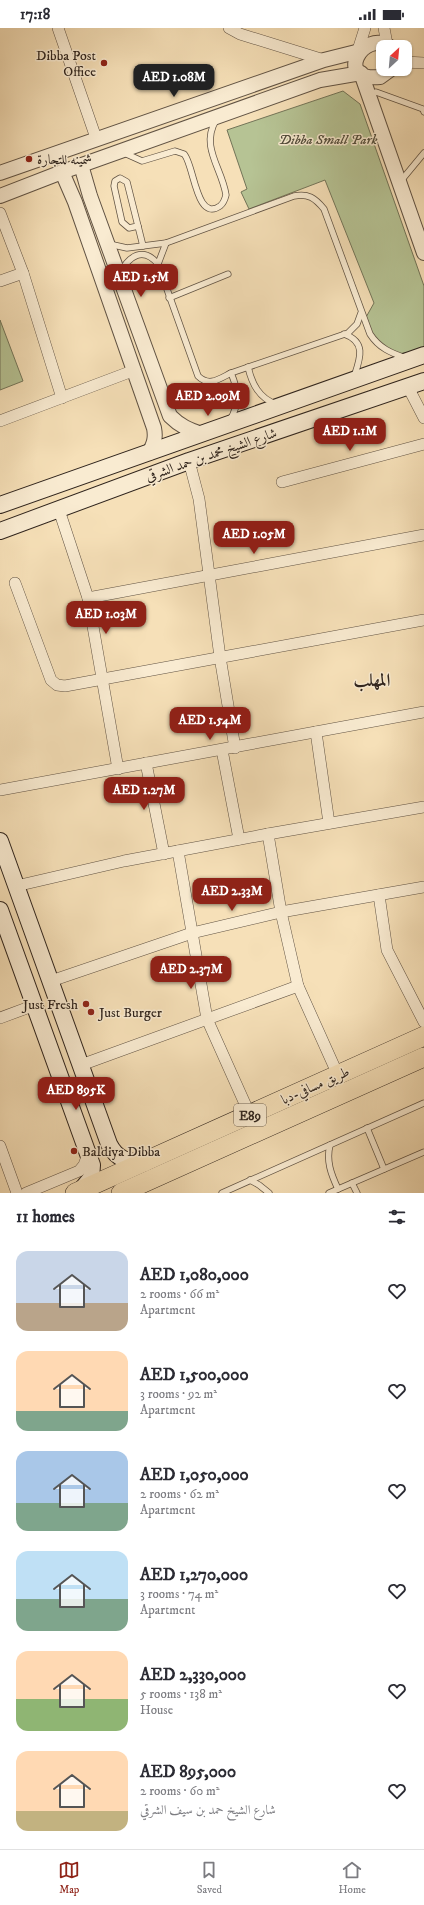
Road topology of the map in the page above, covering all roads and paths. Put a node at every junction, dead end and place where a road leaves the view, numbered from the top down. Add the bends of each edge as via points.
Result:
1 (58, 28) edge
2 (229, 28) edge
3 (365, 28) edge
4 (384, 28) edge
5 (376, 40) edge
6 (387, 40) edge
7 (357, 49) junction
8 (324, 60) junction
9 (412, 62) edge
10 (424, 62) edge
11 (361, 73) junction
12 (379, 76) edge
13 (386, 76) edge
14 (376, 92) junction
15 (372, 110) junction
16 (424, 110) edge
17 (217, 118) junction
18 (96, 138) junction
19 (120, 151) junction
20 (424, 153) edge
21 (81, 165) junction
22 (62, 172) junction
23 (0, 173) edge
24 (399, 182) junction
25 (0, 196) edge
26 (90, 196) junction
27 (75, 202) junction
28 (0, 213) edge
29 (138, 226) junction
30 (107, 243) junction
31 (166, 243) junction
32 (144, 246) junction
33 (424, 253) edge
34 (158, 264) junction
35 (23, 273) junction
36 (228, 274) dead end
37 (119, 275) junction
38 (0, 281) edge
39 (169, 298) junction
40 (361, 312) junction
41 (344, 334) junction
42 (417, 357) edge
43 (248, 367) junction
44 (135, 370) junction
45 (231, 373) junction
46 (353, 379) junction
47 (424, 381) edge
48 (408, 387) junction
49 (62, 398) junction
50 (280, 406) junction
51 (167, 408) junction
52 (150, 414) junction
53 (424, 418) edge
54 (0, 421) edge
55 (226, 425) junction
56 (202, 434) junction
57 (424, 444) edge
58 (149, 453) junction
59 (189, 461) junction
60 (282, 482) dead end
61 (0, 505) edge
62 (59, 510) junction
63 (0, 531) edge
64 (424, 535) edge
65 (210, 575) junction
66 (15, 583) dead end
67 (88, 598) junction
68 (424, 620) edge
69 (220, 657) junction
70 (102, 678) junction
71 (424, 712) edge
72 (316, 732) junction
73 (235, 748) junction
74 (222, 750) junction
75 (146, 763) junction
76 (118, 769) junction
77 (0, 790) edge
78 (424, 807) edge
79 (328, 823) junction
80 (268, 834) junction
81 (239, 839) junction
82 (0, 841) edge
83 (178, 851) junction
84 (164, 854) junction
85 (16, 886) junction
86 (424, 888) edge
87 (379, 895) junction
88 (0, 910) edge
89 (281, 912) junction
90 (192, 933) junction
91 (51, 981) junction
92 (298, 986) junction
93 (34, 1005) junction
94 (0, 1018) edge
95 (207, 1019) junction
96 (424, 1022) edge
97 (424, 1036) edge
98 (424, 1057) edge
99 (81, 1065) junction
100 (338, 1075) junction
101 (64, 1088) junction
102 (90, 1090) junction
103 (424, 1103) edge
104 (250, 1115) junction
105 (366, 1128) junction
106 (330, 1145) junction
107 (0, 1146) edge
108 (424, 1152) edge
109 (88, 1154) junction
110 (145, 1163) junction
111 (384, 1169) junction
112 (250, 1180) junction
113 (352, 1183) junction
114 (338, 1189) junction
115 (78, 1192) edge
116 (17, 1193) edge
117 (26, 1193) edge
118 (121, 1193) edge
119 (222, 1193) edge
120 (269, 1193) edge
121 (328, 1193) edge
122 (357, 1193) edge

1 - 18 street
2 - 8 street via 240,34
3 - 7 street
4 - 6 street
5 - 7 street via 368,40
7 - 8 street
7 - 11 street via 355,63
8 - 18 street
9 - 10 street
11 - 12 street via 374,78
11 - 15 street
11 - 17 street via 320,80
13 - 14 street
14 - 15 street
14 - 16 lane
15 - 24 street
17 - 19 street
17 - 19 lane via 211,130 209,144 226,195 223,203 216,208 208,208 201,203 190,162 184,154 174,151 142,161
18 - 23 street
19 - 21 street
20 - 24 lane
21 - 22 street
21 - 26 street
22 - 25 street
22 - 27 street
24 - 33 street
26 - 27 street
26 - 30 street
27 - 44 street
28 - 35 street
29 - 29 lane via 127,182 117,179 114,186 122,222 129,228
29 - 32 lane
30 - 32 lane via 120,247
30 - 37 street
31 - 32 lane
31 - 34 lane
31 - 40 lane via 294,196 309,195 324,209
34 - 37 lane via 150,257 138,255 128,260
34 - 39 lane
35 - 38 street
35 - 49 street
36 - 39 lane
37 - 51 street
39 - 45 lane via 198,376 205,381 213,382
40 - 41 lane via 357,324
40 - 42 lane via 376,343 390,353
41 - 43 lane
41 - 46 lane via 356,342 360,350 360,359
42 - 46 main road, شارع الشيخ محمد بن حمد الشرقي
43 - 45 lane
43 - 50 lane via 259,393
44 - 49 street
44 - 52 street
45 - 55 lane via 236,384 237,402
46 - 50 main road, شارع الشيخ محمد بن حمد الشرقي
47 - 48 main road, شارع الشيخ محمد بن حمد الشرقي
48 - 53 street
48 - 59 main road, شارع الشيخ محمد بن حمد الشرقي
49 - 54 street
50 - 55 main road, شارع الشيخ محمد بن حمد الشرقي
51 - 52 street
51 - 56 street via 170,416 179,424
52 - 58 street via 156,437
55 - 56 main road, شارع الشيخ محمد بن حمد الشرقي
56 - 58 main road, شارع الشيخ محمد بن حمد الشرقي
57 - 60 street
58 - 61 main road, شارع الشيخ محمد بن حمد الشرقي
59 - 62 main road, شارع الشيخ محمد بن حمد الشرقي
59 - 65 street
62 - 63 main road, شارع الشيخ محمد بن حمد الشرقي
62 - 67 street
64 - 65 street
65 - 67 street
65 - 69 street
66 - 70 street via 51,680 57,685 64,686
67 - 70 street
68 - 69 street
69 - 70 street
69 - 73 street
70 - 76 street
71 - 72 street
72 - 73 street
72 - 79 street
73 - 74 street
74 - 75 street
74 - 81 street
75 - 76 street
75 - 84 street
76 - 77 street
78 - 79 street
79 - 80 street
80 - 81 street
80 - 89 street
81 - 83 street
82 - 85 main road
83 - 84 street
83 - 90 street
84 - 85 street
85 - 91 main road
86 - 87 street
87 - 89 street
87 - 96 street via 387,950
88 - 93 main road
89 - 90 street
89 - 92 street
90 - 91 street
90 - 95 street
91 - 99 main road
92 - 95 street
92 - 100 street
93 - 94 street
93 - 101 main road
95 - 99 street
95 - 104 street
97 - 100 highway, طريق مسافي-دبا / E89
98 - 118 highway, طريق مسافي-دبا / E89
99 - 102 main road
100 - 104 highway, طريق مسافي-دبا / E89
101 - 102 main road via 72,1097 79,1098
101 - 109 main road
102 - 110 main road via 113,1152 127,1162
103 - 105 lane
104 - 110 highway, طريق مسافي-دبا / E89
105 - 106 lane
105 - 111 lane
106 - 112 lane
106 - 114 lane via 329,1167
107 - 116 street
108 - 111 lane
109 - 115 main road via 92,1165 91,1178
109 - 117 street via 79,1171
110 - 115 highway, طريق مسافي-دبا / E89
111 - 113 lane
112 - 119 lane
112 - 120 lane
113 - 114 lane
113 - 122 lane
114 - 121 lane

